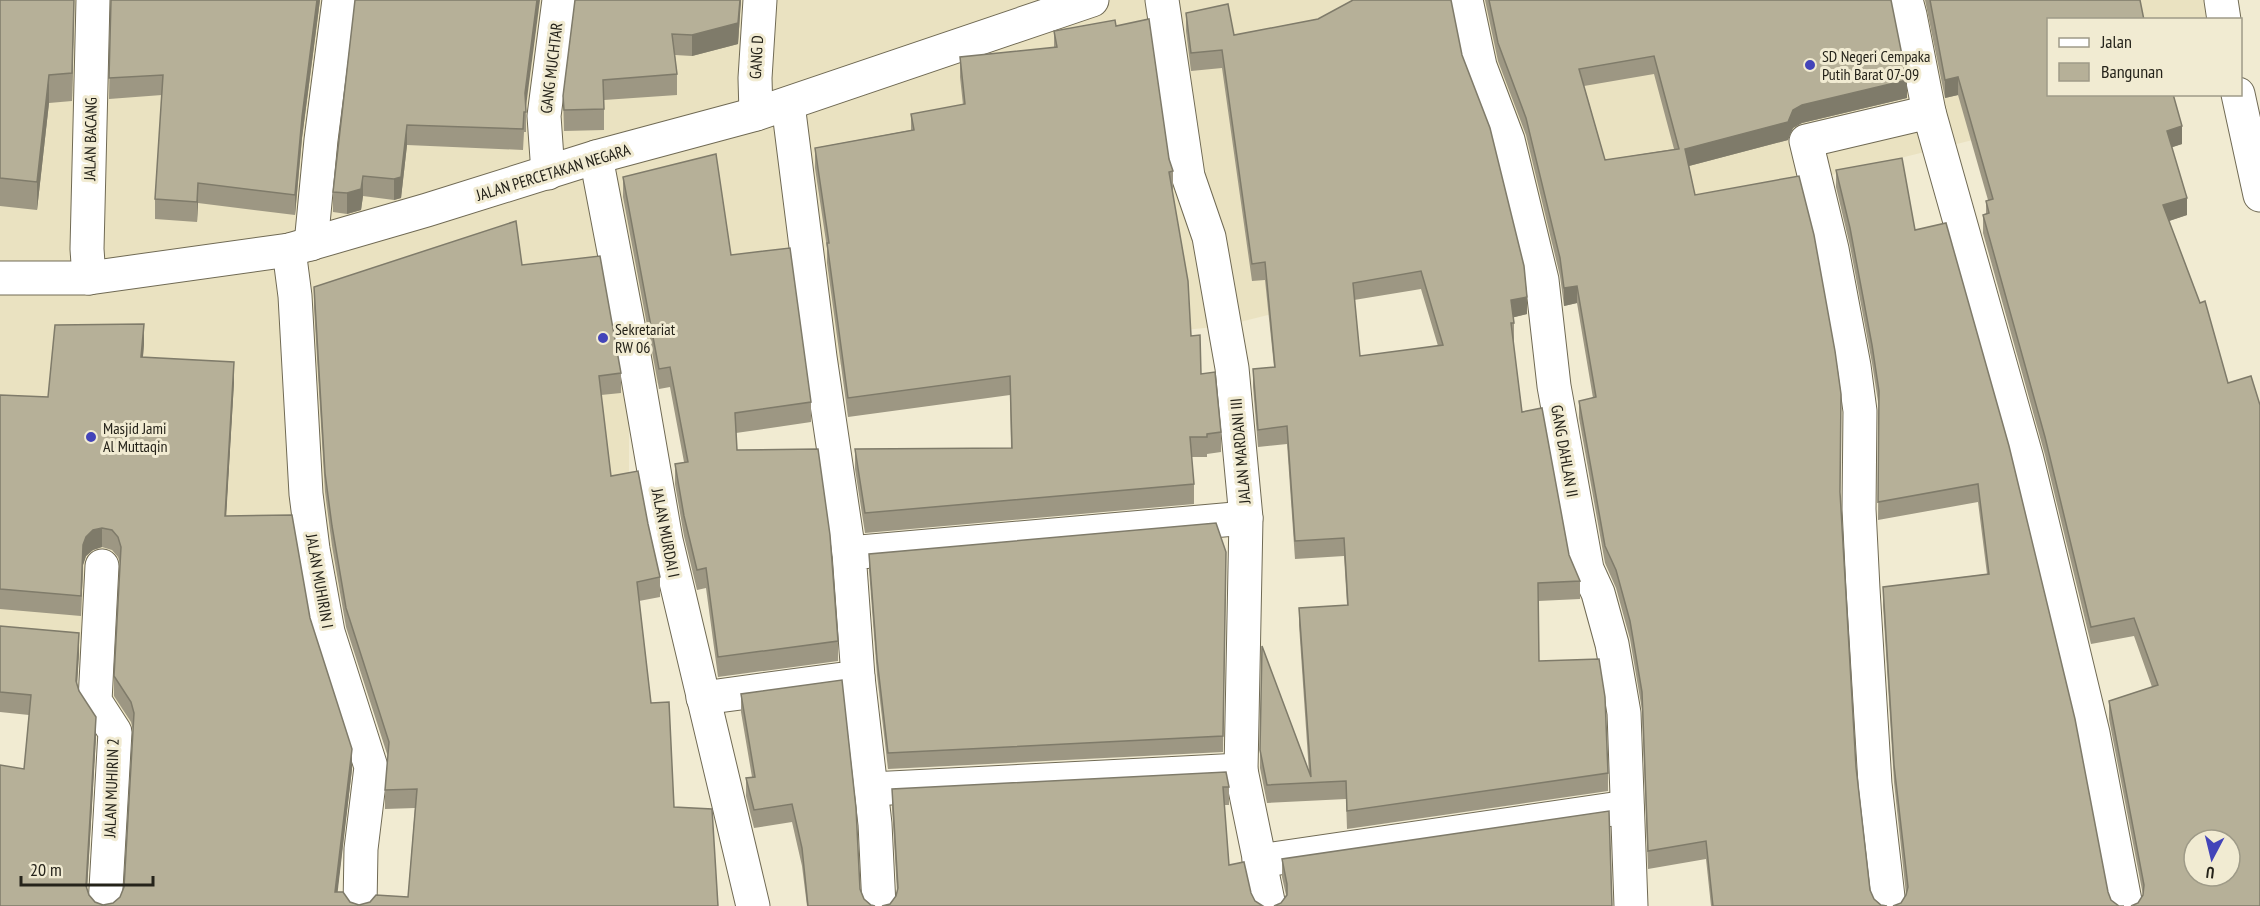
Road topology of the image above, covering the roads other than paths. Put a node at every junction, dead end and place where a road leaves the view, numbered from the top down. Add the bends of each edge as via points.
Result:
1 (93, 0) edge
2 (339, 0) edge
3 (559, 0) edge
4 (760, 0) edge
5 (1092, 0) edge
6 (1162, 0) edge
7 (1466, 0) edge
8 (1906, 0) edge
9 (2221, 0) edge
10 (2224, 18) edge
11 (2238, 96) edge
12 (788, 104) junction
13 (1929, 112) junction
14 (756, 114) junction
15 (596, 157) junction
16 (548, 173) junction
17 (2260, 195) edge
18 (300, 247) junction
19 (0, 278) edge
20 (89, 278) junction
21 (1246, 518) junction
22 (849, 553) junction
23 (102, 566) dead end
24 (66, 633) edge
25 (98, 636) junction
26 (858, 677) junction
27 (703, 698) junction
28 (1241, 770) junction
29 (871, 789) junction
30 (1627, 807) junction
31 (1258, 861) junction
32 (105, 906) edge
33 (360, 906) edge
34 (753, 906) edge
35 (879, 906) edge
36 (1269, 906) edge
37 (1632, 906) edge
38 (1889, 906) edge
39 (2126, 906) edge

1 - 20 street, JALAN BACANG
2 - 18 street, JALAN MUHIRIN I via 321,140
3 - 16 street, GANG MUCHTAR via 544,116
4 - 14 street, GANG D
5 - 12 street, JALAN PERCETAKAN NEGARA
6 - 21 street, JALAN MARDANI III via 1188,176 1209,237 1232,368
7 - 30 street, GANG DAHLAN II via 1480,66 1508,140 1542,280 1570,481 1587,569 1612,644 1624,713
8 - 13 street
9 - 10 street
11 - 17 street
12 - 14 street, JALAN PERCETAKAN NEGARA
12 - 22 street
13 - 38 street via 1806,141 1845,313 1860,411 1863,589 1875,784
13 - 39 street via 2027,459 2093,733
14 - 15 street, JALAN PERCETAKAN NEGARA
15 - 16 street, JALAN PERCETAKAN NEGARA
15 - 27 street, JALAN MURDAI I via 666,540
16 - 18 street, JALAN PERCETAKAN NEGARA
18 - 20 street, JALAN PERCETAKAN NEGARA
18 - 33 street, JALAN MUHIRIN I via 296,296 306,494 313,549 328,632 371,767 361,849
19 - 20 street, JALAN PERCETAKAN NEGARA
21 - 22 street
21 - 28 street, JALAN MARDANI III
22 - 26 street
23 - 25 street, JALAN MUHIRIN 2
24 - 25 street
25 - 32 street, JALAN MUHIRIN 2 via 95,701 115,732
26 - 27 street
26 - 29 street
27 - 34 street, JALAN MURDAI I
28 - 29 street
28 - 31 street, JALAN MARDANI III
29 - 35 street
30 - 31 street
30 - 37 street, GANG DAHLAN II
31 - 36 street, JALAN MARDANI III

